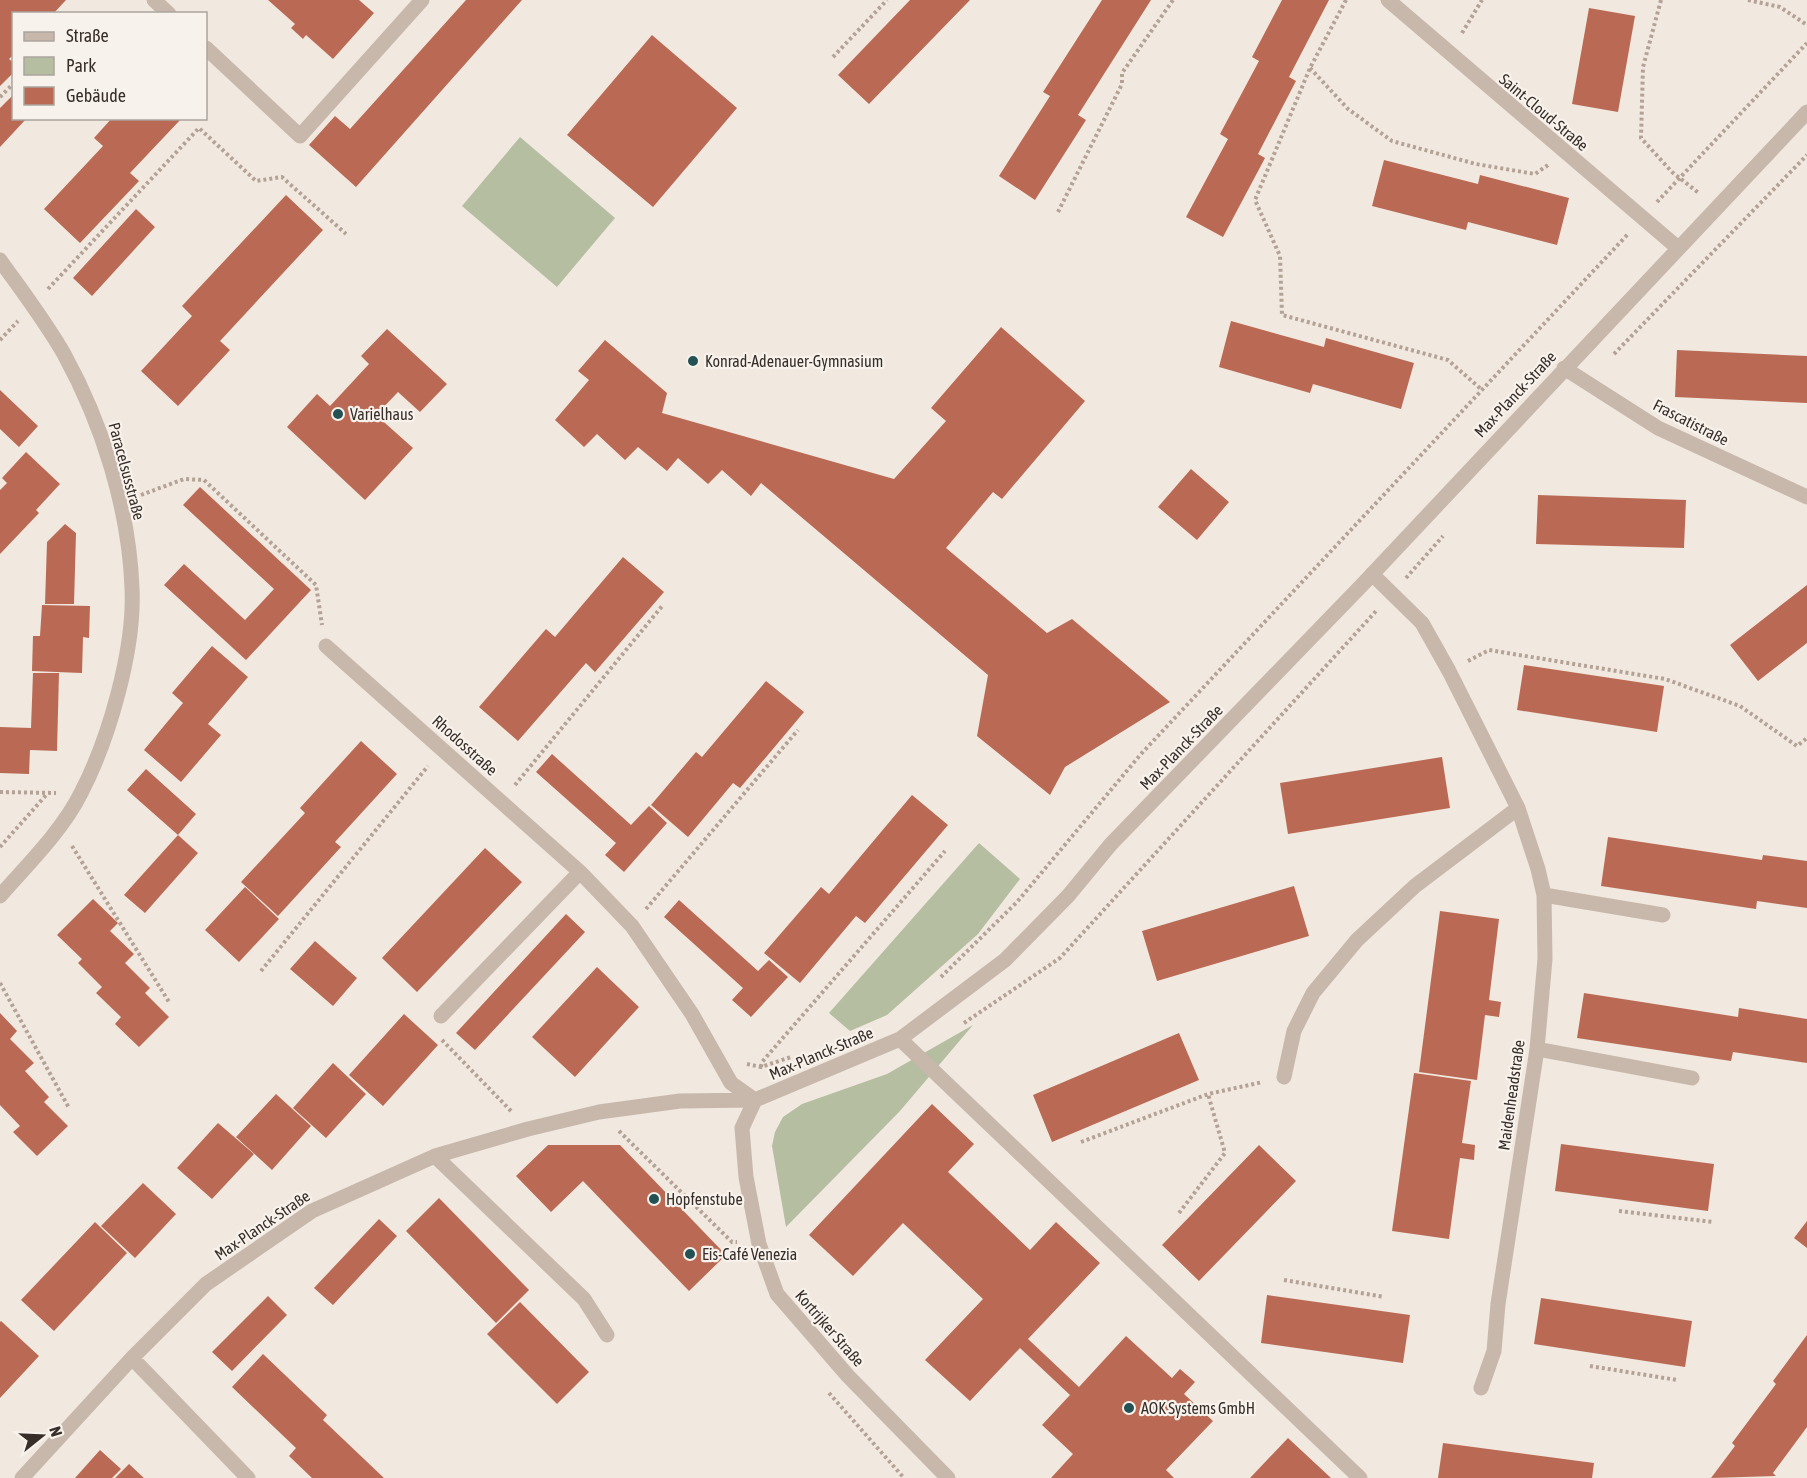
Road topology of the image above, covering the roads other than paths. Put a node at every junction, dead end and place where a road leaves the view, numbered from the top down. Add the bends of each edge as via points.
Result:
1 (154, 0) edge
2 (422, 0) edge
3 (1389, 0) edge
4 (167, 12) edge
5 (207, 49) edge
6 (1807, 112) edge
7 (1678, 248) junction
8 (0, 260) edge
9 (1564, 368) junction
10 (1807, 497) edge
11 (1372, 574) junction
12 (326, 646) road end
13 (1518, 808) junction
14 (580, 872) junction
15 (1544, 895) junction
16 (0, 896) edge
17 (1663, 915) dead end
18 (441, 1016) road end
19 (900, 1039) junction
20 (1537, 1049) junction
21 (1284, 1077) road end
22 (1692, 1078) dead end
23 (754, 1100) junction
24 (435, 1156) junction
25 (608, 1335) dead end
26 (132, 1358) junction
27 (1481, 1388) dead end
28 (22, 1478) edge
29 (248, 1478) edge
30 (948, 1478) edge
31 (1360, 1478) edge

1 - 4 street
2 - 5 street via 300,136
3 - 7 street, Saint-Cloud-Straße
6 - 7 street, Max-Planck-Straße
7 - 9 street, Max-Planck-Straße
8 - 16 street, Paracelsusstraße via 64,355 97,426 120,502 132,589 127,649 108,729 81,794 62,824
9 - 10 street, Frascatistraße via 1658,428
9 - 11 street, Max-Planck-Straße
11 - 13 street, Maidenheadstraße via 1422,623
11 - 19 street, Max-Planck-Straße via 1111,844 1068,896 1005,960
12 - 14 street, Rhodosstraße
13 - 15 street, Maidenheadstraße
13 - 21 street via 1416,886 1357,940 1313,993 1294,1031
14 - 18 street
14 - 23 street, Rhodosstraße via 632,926 692,1014 731,1083
15 - 17 street
15 - 20 street, Maidenheadstraße via 1545,959
19 - 23 street, Max-Planck-Straße
19 - 31 street
20 - 22 street
20 - 27 street, Maidenheadstraße via 1494,1351
23 - 24 street, Max-Planck-Straße via 680,1101 599,1112
23 - 30 street, Kortrijker Straße via 742,1128 746,1177 759,1244 777,1294 848,1376
24 - 25 street via 584,1299
24 - 26 street, Max-Planck-Straße via 312,1211 206,1284
26 - 28 street, Max-Planck-Straße
26 - 29 street

